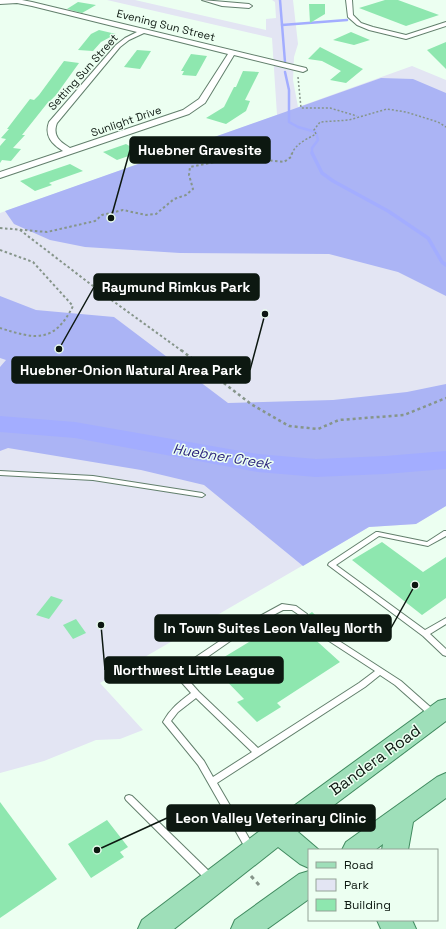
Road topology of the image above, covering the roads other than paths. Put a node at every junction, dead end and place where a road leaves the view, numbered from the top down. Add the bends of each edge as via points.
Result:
1 (205, 0) edge
2 (349, 0) edge
3 (0, 2) edge
4 (249, 6) dead end
5 (446, 24) edge
6 (144, 31) junction
7 (233, 52) junction
8 (300, 69) road end
9 (70, 152) junction
10 (0, 175) edge
11 (0, 473) edge
12 (202, 495) dead end
13 (446, 533) edge
14 (305, 616) dead end
15 (446, 621) edge
16 (318, 628) dead end
17 (425, 634) junction
18 (446, 653) edge
19 (380, 671) junction
20 (196, 694) junction
21 (441, 712) edge
22 (258, 753) junction
23 (212, 782) junction
24 (446, 784) edge
25 (129, 798) dead end
26 (402, 815) junction
27 (278, 832) junction
28 (356, 849) edge
29 (395, 849) edge
30 (308, 855) edge
31 (251, 864) junction
32 (213, 882) junction
33 (308, 884) edge
34 (392, 921) edge
35 (152, 929) edge
36 (245, 929) edge
37 (402, 929) edge

1 - 4 street
2 - 5 street via 350,16 359,24 372,29 406,37
3 - 6 street, Evening Sun Street via 17,1 32,4
6 - 7 street, Evening Sun Street
6 - 9 street, Setting Sun Street via 118,46 53,122 50,131 52,137
7 - 8 street, Evening Sun Street
7 - 9 street, Sunlight Drive via 202,101 195,106 179,115
9 - 10 street, Sunlight Drive
11 - 12 lane via 93,478
13 - 17 lane via 428,544 378,534 331,565
14 - 20 lane via 294,608 282,607 247,626 178,673
15 - 17 lane
16 - 19 lane
17 - 18 lane
19 - 21 lane
19 - 22 lane
20 - 22 lane
20 - 23 lane via 170,715 167,722 201,763
21 - 27 main road, Bandera Road
22 - 23 lane
23 - 31 lane
24 - 26 main road
25 - 32 lane
26 - 28 main road
26 - 29 main road
27 - 30 main road
27 - 31 main road, Bandera Road
31 - 32 main road, Bandera Road
32 - 35 main road, Bandera Road
33 - 36 main road
34 - 37 main road

